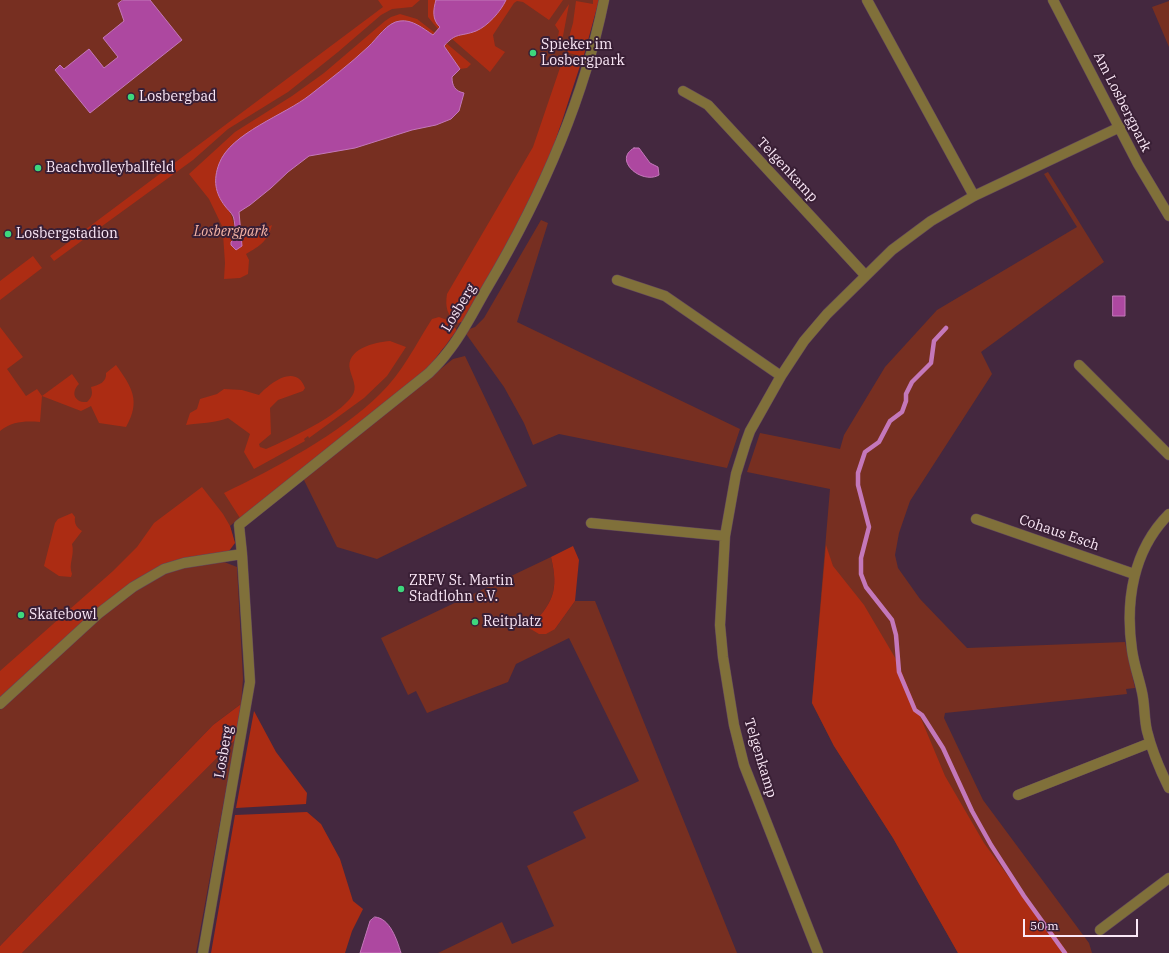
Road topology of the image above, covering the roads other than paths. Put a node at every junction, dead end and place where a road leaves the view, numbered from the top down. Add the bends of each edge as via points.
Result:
1 (604, 0) edge
2 (867, 0) edge
3 (1052, 0) edge
4 (683, 91) dead end
5 (1120, 127) junction
6 (974, 196) junction
7 (1166, 204) edge
8 (1169, 216) edge
9 (865, 274) junction
10 (617, 280) dead end
11 (1079, 365) dead end
12 (781, 376) junction
13 (1169, 455) edge
14 (1169, 514) edge
15 (976, 519) dead end
16 (591, 523) dead end
17 (725, 536) junction
18 (242, 554) junction
19 (1134, 574) junction
20 (0, 704) edge
21 (1150, 743) junction
22 (1169, 788) edge
23 (1018, 795) dead end
24 (1169, 878) edge
25 (1100, 930) dead end
26 (203, 953) edge
27 (818, 953) edge

1 - 18 street, Losberg via 599,27 559,148 529,212 448,353 429,373 239,525
2 - 6 street
3 - 5 street, Am Losbergpark
4 - 9 street, Telgenkamp via 708,105
5 - 6 street, Telgenkamp
5 - 7 street, Am Losbergpark
6 - 9 street, Telgenkamp via 931,220
7 - 8 street, Am Losbergpark
9 - 12 street, Telgenkamp via 804,341
10 - 12 street via 665,296
11 - 13 street
12 - 17 street, Telgenkamp via 746,442 736,474
14 - 19 street via 1144,547
15 - 19 street, Cohaus Esch
16 - 17 street
17 - 27 street, Telgenkamp via 721,640 734,725 744,765
18 - 20 street via 184,563 164,569 133,587 98,614
18 - 26 street, Losberg via 250,682
19 - 21 street via 1130,637
21 - 22 street
21 - 23 street
24 - 25 street

